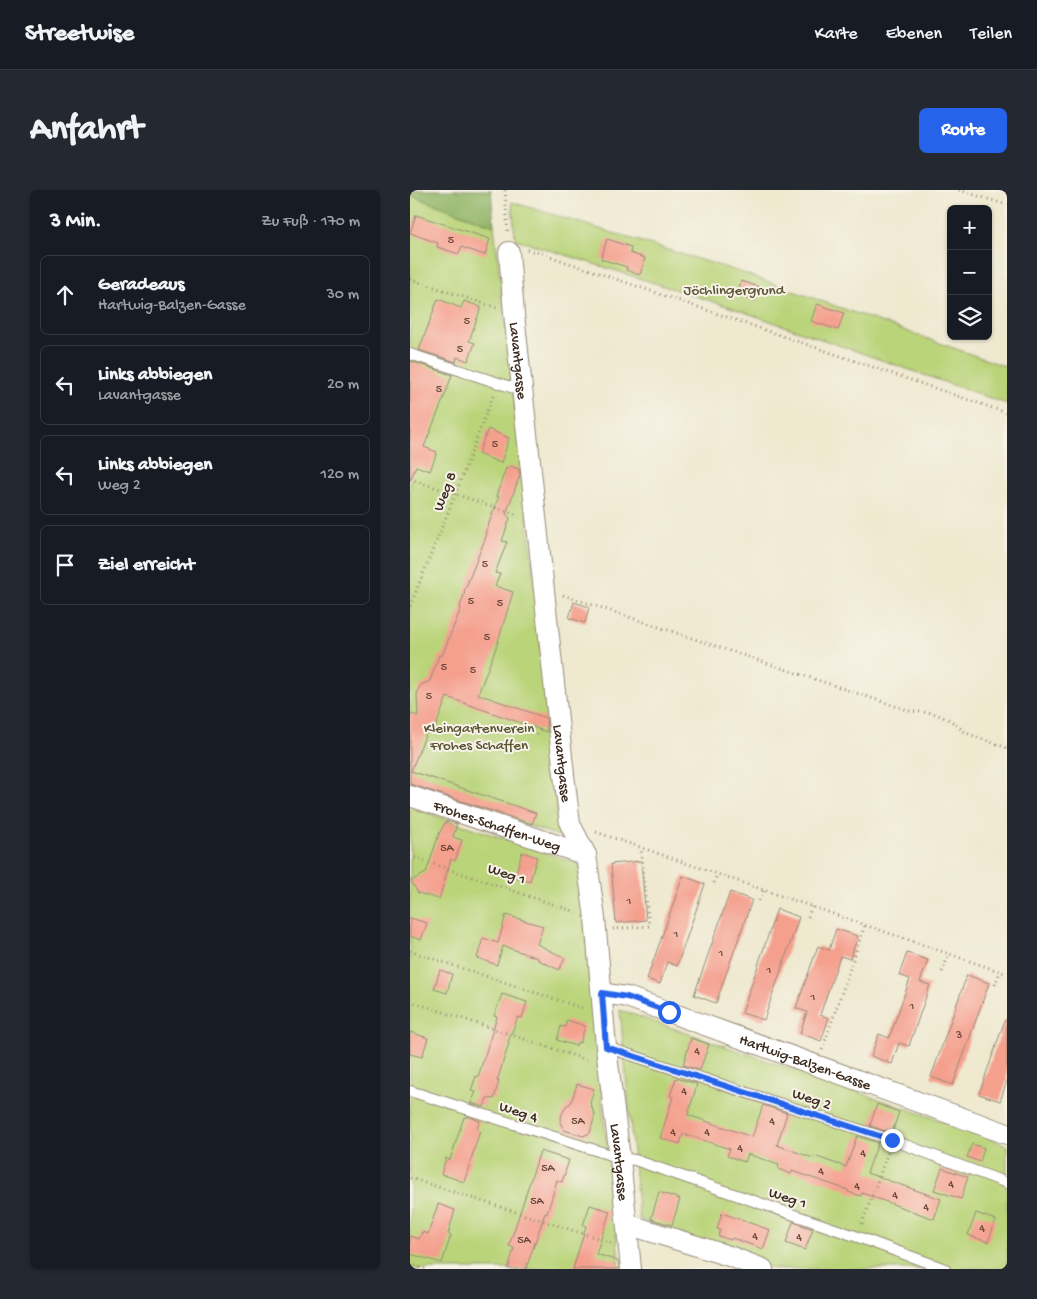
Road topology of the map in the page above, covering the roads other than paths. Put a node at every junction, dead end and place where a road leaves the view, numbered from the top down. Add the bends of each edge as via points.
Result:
1 (509, 252) road end
2 (410, 354) edge
3 (523, 391) junction
4 (410, 796) edge
5 (585, 853) junction
6 (602, 993) junction
7 (606, 1047) junction
8 (410, 1092) edge
9 (1007, 1134) edge
10 (620, 1158) junction
11 (1007, 1183) edge
12 (627, 1224) junction
13 (631, 1269) edge
14 (763, 1269) edge
15 (945, 1269) edge

1 - 3 street, Lavantgasse
2 - 3 lane
3 - 5 street, Lavantgasse via 570,824
4 - 5 street, Frohes-Schaffen-Weg
5 - 6 street, Lavantgasse
6 - 7 street, Lavantgasse
6 - 9 street, Hartwig-Balzen-Gasse via 627,997
7 - 10 street, Lavantgasse
7 - 11 lane, Weg 2 via 892,1140
8 - 10 lane, Weg 4
10 - 12 street, Lavantgasse
10 - 15 lane, Weg 1 via 634,1160
12 - 13 street, Lavantgasse
12 - 14 street

